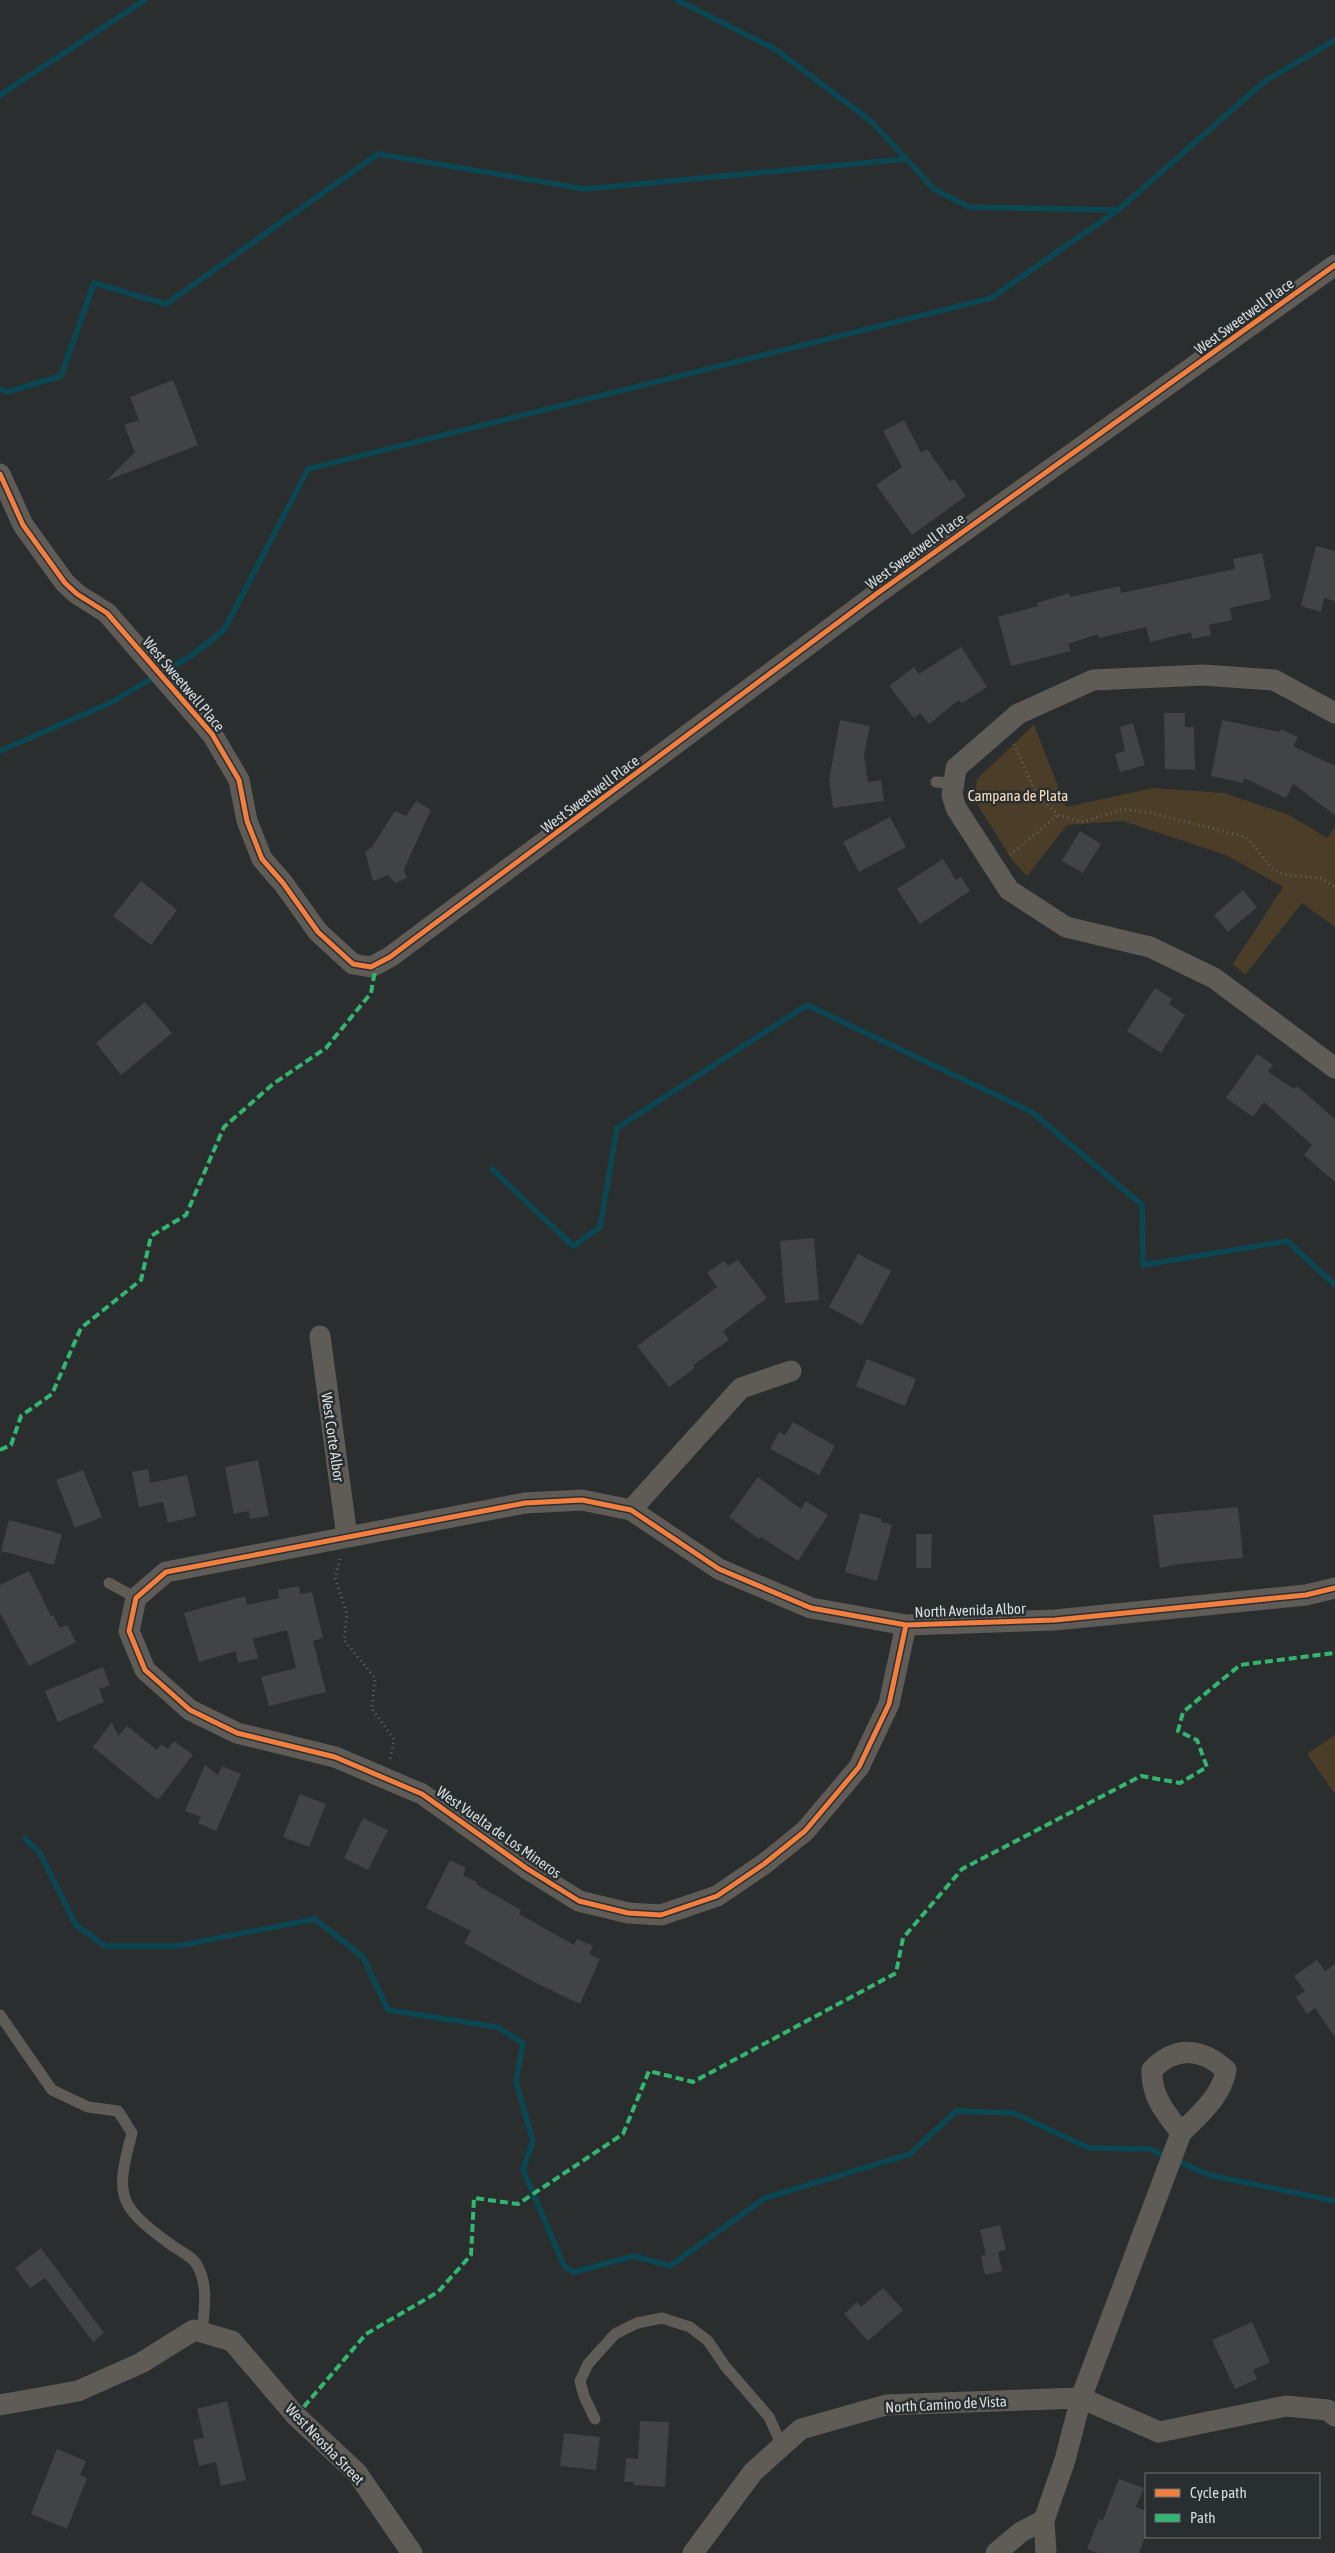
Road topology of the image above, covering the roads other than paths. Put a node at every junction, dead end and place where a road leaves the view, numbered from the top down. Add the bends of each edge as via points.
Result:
1 (1335, 265) edge
2 (0, 474) edge
3 (1335, 713) edge
4 (1335, 1068) edge
5 (320, 1336) dead end
6 (791, 1371) dead end
7 (631, 1510) junction
8 (347, 1537) junction
9 (109, 1583) dead end
10 (1335, 1588) edge
11 (136, 1598) junction
12 (906, 1625) junction
13 (0, 2015) edge
14 (1181, 2133) dead end
15 (202, 2332) junction
16 (1080, 2398) junction
17 (0, 2405) edge
18 (1335, 2416) edge
19 (594, 2418) dead end
20 (782, 2446) junction
21 (1044, 2520) junction
22 (412, 2553) edge
23 (693, 2553) edge
24 (996, 2553) edge
25 (1046, 2553) edge

1 - 2 street, West Sweetwell Place via 875,595 390,958 371,967 353,964 318,932 283,882 262,859 247,821 239,780 212,734 107,613 65,583 23,525
3 - 4 street via 1274,680 1202,675 1093,680 1018,714 956,768 944,783 956,808 1009,890 1066,927 1150,947 1214,978
5 - 8 street, West Corte Albor
6 - 7 street via 741,1388
7 - 8 street via 582,1500 525,1504
7 - 12 street, North Avenida Albor via 719,1569 811,1608
8 - 11 street via 166,1572
9 - 11 lane
10 - 12 street, North Avenida Albor via 1306,1595 1055,1620
11 - 12 street, West Vuelta de Los Mineros via 129,1631 145,1670 190,1710 237,1733 335,1757 422,1794 526,1868 579,1901 628,1913 661,1915 717,1896 764,1864 805,1830 859,1767 889,1704
13 - 15 lane via 52,2090 88,2107 118,2111 128,2126 132,2133 122,2171 122,2195 140,2222 196,2264 205,2285
14 - 16 street
15 - 17 street via 194,2330 141,2363 78,2391
15 - 22 street, West Neosha Street via 232,2341 296,2416 357,2473
16 - 18 street, North Camino de Vista via 1160,2432 1286,2406 1328,2410
16 - 20 street, North Camino de Vista via 886,2405 801,2429
16 - 21 street via 1065,2460
19 - 20 lane via 580,2381 588,2364 615,2334 637,2323 662,2318 690,2327 708,2341 768,2417
20 - 23 street, North Camino de Vista via 753,2472
21 - 24 street via 1020,2532
21 - 25 street

